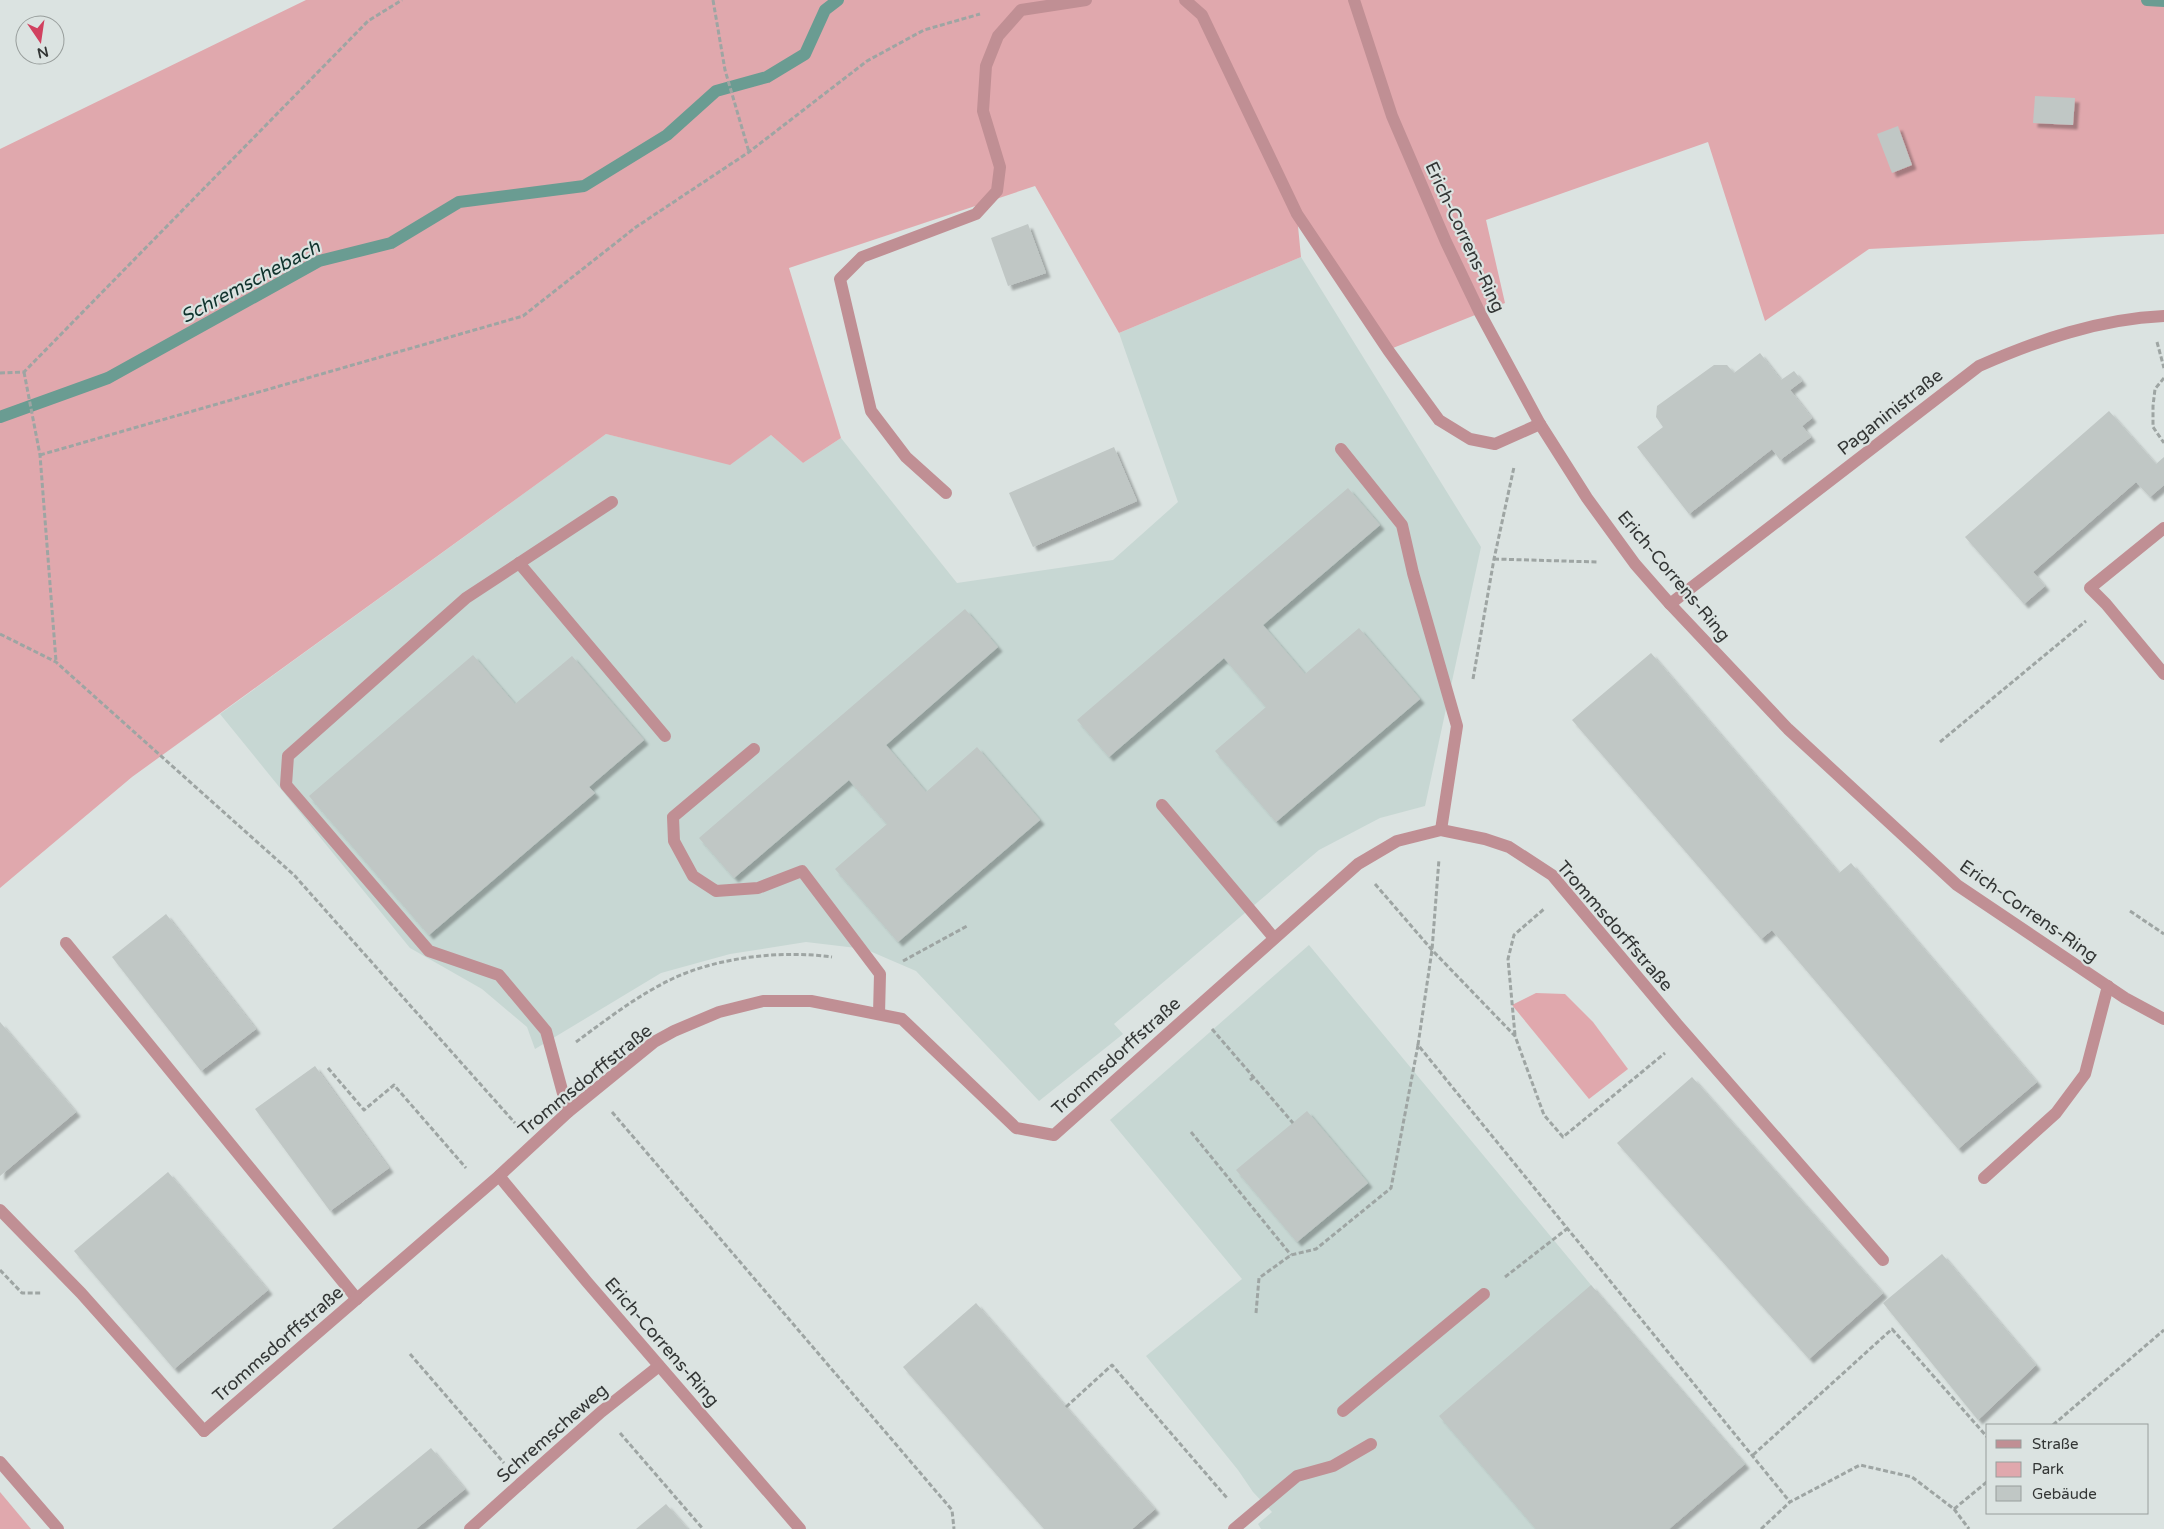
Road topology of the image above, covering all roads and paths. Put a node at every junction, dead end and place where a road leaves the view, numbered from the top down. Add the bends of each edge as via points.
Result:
1 (402, 0) edge
2 (713, 0) edge
3 (1086, 0) edge
4 (1185, 0) edge
5 (1354, 0) edge
6 (1021, 10) junction
7 (749, 152) junction
8 (2164, 316) edge
9 (24, 372) junction
10 (0, 373) edge
11 (2164, 378) edge
12 (1540, 424) junction
13 (2164, 443) edge
14 (1341, 449) dead end
15 (40, 455) junction
16 (946, 493) dead end
17 (612, 502) dead end
18 (2164, 528) edge
19 (1494, 559) junction
20 (519, 563) junction
21 (1635, 564) junction
22 (1670, 604) junction
23 (2106, 604) junction
24 (0, 634) edge
25 (56, 662) junction
26 (2164, 674) edge
27 (1472, 681) dead end
28 (665, 736) dead end
29 (1940, 742) dead end
30 (754, 748) dead end
31 (1162, 805) dead end
32 (1441, 830) junction
33 (1358, 864) junction
34 (1566, 891) junction
35 (2130, 912) dead end
36 (967, 926) dead end
37 (2164, 934) edge
38 (1274, 938) junction
39 (66, 943) dead end
40 (1432, 950) junction
41 (880, 974) junction
42 (2108, 986) junction
43 (1195, 1010) junction
44 (879, 1014) junction
45 (2164, 1019) edge
46 (1687, 1035) junction
47 (1515, 1036) junction
48 (1418, 1044) junction
49 (328, 1068) dead end
50 (1254, 1077) junction
51 (1250, 1080) dead end
52 (594, 1091) junction
53 (568, 1112) junction
54 (1293, 1123) dead end
55 (1191, 1132) dead end
56 (534, 1143) junction
57 (499, 1176) junction
58 (1984, 1178) dead end
59 (484, 1190) junction
60 (0, 1210) edge
61 (1568, 1228) junction
62 (1291, 1254) junction
63 (1883, 1260) dead end
64 (1484, 1294) joint
65 (357, 1299) junction
66 (1256, 1313) dead end
67 (2164, 1330) edge
68 (410, 1354) dead end
69 (659, 1366) junction
70 (1066, 1407) dead end
71 (1343, 1410) dead end
72 (601, 1412) junction
73 (2054, 1424) edge
74 (1986, 1436) edge
75 (1371, 1444) dead end
76 (1752, 1455) junction
77 (0, 1462) edge
78 (521, 1483) junction
79 (1986, 1483) edge
80 (1790, 1502) junction
81 (1954, 1509) junction
82 (1246, 1519) junction
83 (58, 1529) edge
84 (470, 1529) edge
85 (703, 1529) edge
86 (800, 1529) edge
87 (954, 1529) edge
88 (1234, 1529) edge
89 (1761, 1529) edge
90 (1969, 1529) edge

1 - 9 path via 368,21
2 - 7 path via 725,70
3 - 6 street
4 - 12 street via 1202,15 1297,214 1439,420 1470,438 1495,444
5 - 12 street, Erich-Correns-Ring via 1392,116 1446,242
6 - 7 path via 994,10 924,30 867,61
6 - 16 street via 998,36 986,66 983,111 1000,167 997,191 976,214 862,257 840,280 871,411 906,457
7 - 15 path via 636,227 523,316
8 - 22 street, Paganinistraße via 2088,326 2031,344 1979,366
9 - 10 path
9 - 15 path
11 - 13 path via 2155,389 2153,406 2153,427
12 - 19 path via 1514,466
12 - 21 street, Erich-Correns-Ring via 1587,498
14 - 32 street via 1402,525 1412,574 1457,726
15 - 25 path
17 - 20 street
18 - 23 street via 2090,588
19 - 21 path
19 - 27 path
20 - 28 street
20 - 53 street via 466,598 288,756 286,785 429,951 499,975 546,1031
21 - 22 street, Erich-Correns-Ring
22 - 42 street, Erich-Correns-Ring via 1788,729 1957,885
23 - 26 street
23 - 29 path
24 - 25 path
25 - 56 path via 294,875
30 - 41 street via 673,817 674,841 693,876 716,891 758,888 802,871
31 - 38 street
32 - 33 street, Trommsdorffstraße via 1397,841
32 - 34 street, Trommsdorffstraße via 1508,847 1552,875
32 - 40 path
33 - 38 street, Trommsdorffstraße
33 - 40 path
34 - 46 street, Trommsdorffstraße
34 - 47 path via 1514,935 1508,958
35 - 37 path
36 - 41 path
38 - 43 street, Trommsdorffstraße
39 - 65 street
40 - 47 path
40 - 48 path
41 - 44 street
42 - 45 street, Erich-Correns-Ring
42 - 58 street via 2085,1074 2056,1113
43 - 44 street, Trommsdorffstraße via 1054,1135 1016,1128 902,1019
43 - 50 path
44 - 52 street, Trommsdorffstraße via 811,1001 763,1001 719,1012 654,1042
46 - 47 path via 1563,1137 1544,1115
46 - 63 street, Trommsdorffstraße
48 - 61 path
48 - 62 path via 1391,1188 1316,1249
49 - 59 path via 364,1110 394,1085
50 - 51 path
50 - 54 path
52 - 53 street, Trommsdorffstraße
52 - 87 path via 952,1510
53 - 56 street, Trommsdorffstraße
55 - 62 path
56 - 57 street, Trommsdorffstraße
57 - 59 street, Trommsdorffstraße
57 - 69 street, Erich-Correns-Ring
59 - 65 street, Trommsdorffstraße
60 - 65 street, Trommsdorffstraße via 81,1293 204,1431
61 - 64 path
61 - 76 path
62 - 66 path via 1259,1278
64 - 71 street
67 - 73 path
68 - 78 path
69 - 72 street, Schremscheweg
69 - 86 street, Erich-Correns-Ring
70 - 82 path via 1112,1365
72 - 78 street, Schremscheweg
72 - 85 path
74 - 76 path via 1892,1329
75 - 82 street via 1333,1466 1297,1476
76 - 80 path
77 - 83 street
78 - 84 street, Schremscheweg
79 - 81 path
80 - 81 path via 1860,1465 1912,1477
80 - 89 path
81 - 90 path
82 - 88 street

